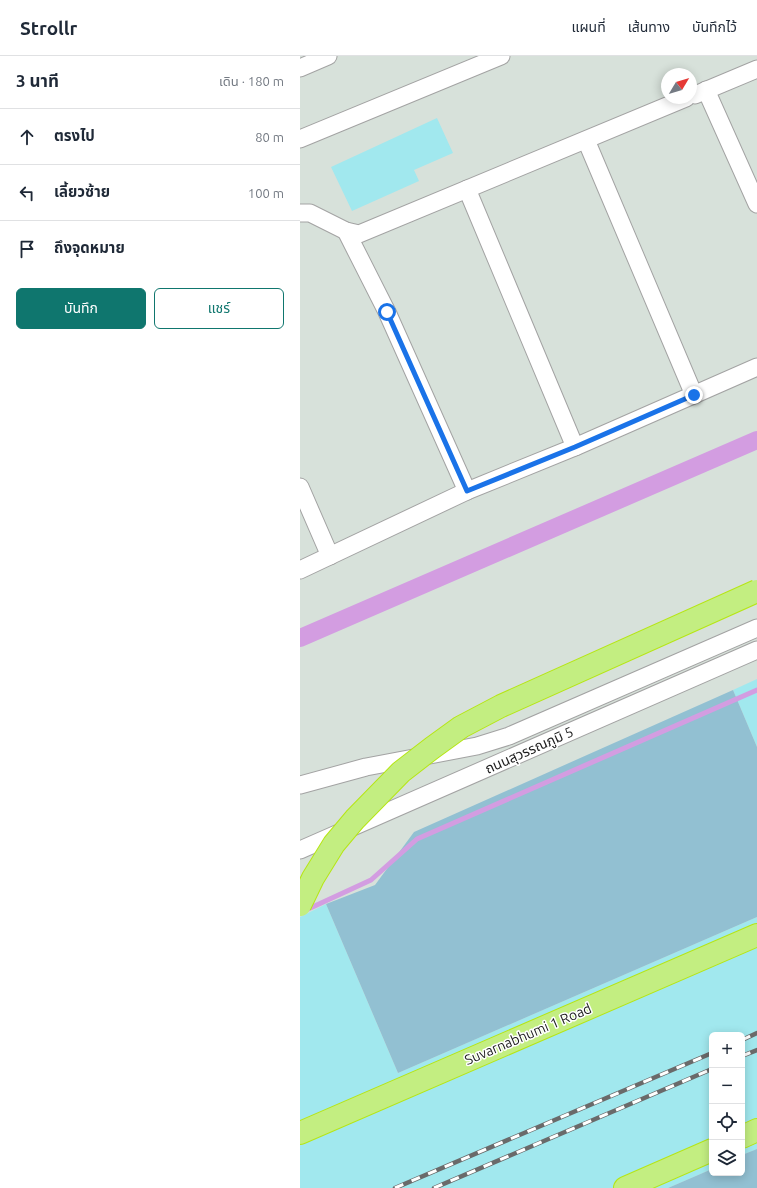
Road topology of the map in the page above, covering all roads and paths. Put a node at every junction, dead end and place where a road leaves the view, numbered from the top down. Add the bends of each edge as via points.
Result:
1 (328, 56) edge
2 (501, 56) edge
3 (300, 68) edge
4 (757, 69) edge
5 (698, 93) edge
6 (672, 104) edge
7 (300, 139) edge
8 (586, 140) junction
9 (467, 189) junction
10 (757, 204) edge
11 (300, 213) edge
12 (346, 231) junction
13 (757, 367) edge
14 (694, 395) junction
15 (575, 447) junction
16 (300, 487) edge
17 (467, 491) junction
18 (330, 556) junction
19 (300, 570) edge
20 (757, 591) edge
21 (757, 628) edge
22 (757, 650) edge
23 (300, 785) edge
24 (300, 850) edge
25 (300, 905) edge
26 (757, 935) edge
27 (757, 1130) edge
28 (300, 1133) edge
29 (745, 1136) edge
30 (709, 1151) edge
31 (625, 1188) edge

1 - 3 street
2 - 7 street
4 - 5 street
5 - 10 street
6 - 8 street
8 - 9 street
8 - 14 street
9 - 12 street via 359,234
9 - 15 street
11 - 12 street via 310,213
12 - 17 street via 387,312
13 - 14 street
14 - 15 street
15 - 17 street
16 - 18 street
17 - 18 street
18 - 19 street
20 - 25 highway, bridge via 501,706 455,731 401,772 355,819 334,844
21 - 23 street, ถนนสุวรรณภูมิ 5 via 509,736 477,746 366,767
22 - 24 street, ถนนสุวรรณภูมิ 5
26 - 28 highway, Suvarnabhumi 1 Road
27 - 29 highway
30 - 31 highway

